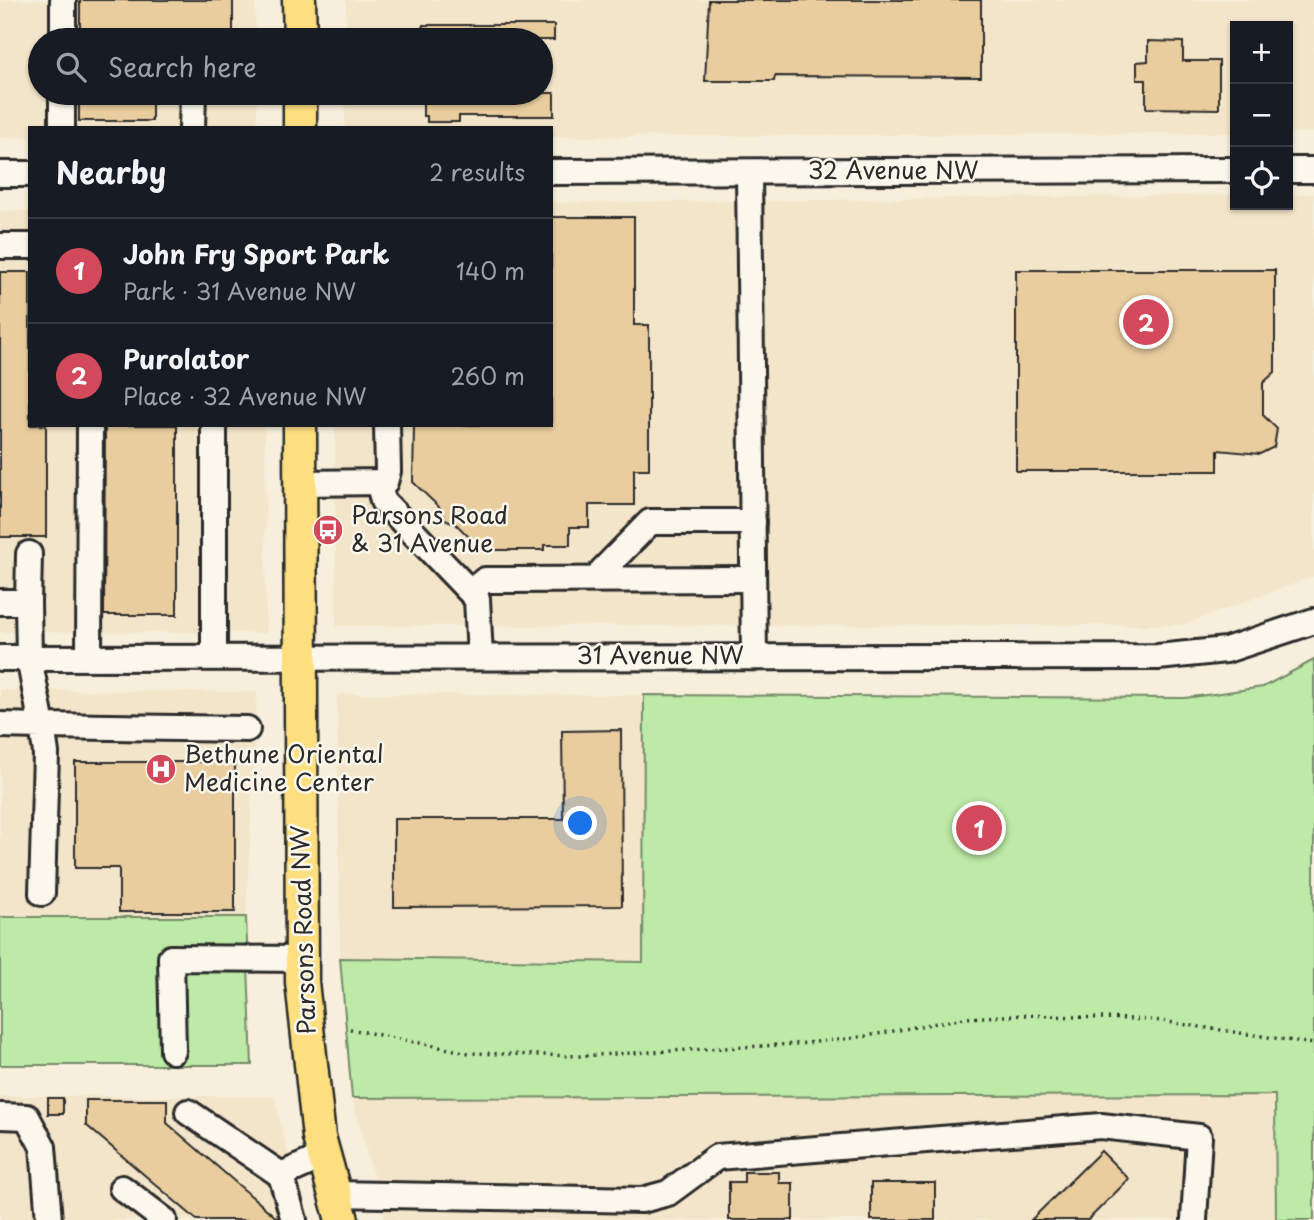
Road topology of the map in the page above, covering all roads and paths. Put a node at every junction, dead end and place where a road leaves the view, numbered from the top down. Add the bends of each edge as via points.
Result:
1 (63, 0) edge
2 (299, 0) edge
3 (63, 28) edge
4 (300, 28) edge
5 (62, 105) edge
6 (193, 105) edge
7 (300, 105) edge
8 (62, 126) edge
9 (192, 126) edge
10 (300, 126) edge
11 (1230, 170) edge
12 (1293, 170) edge
13 (1314, 170) edge
14 (553, 172) edge
15 (749, 172) junction
16 (0, 174) edge
17 (28, 174) edge
18 (0, 246) edge
19 (28, 246) edge
20 (90, 427) edge
21 (214, 427) edge
22 (300, 427) edge
23 (387, 427) edge
24 (300, 483) junction
25 (379, 484) junction
26 (753, 522) junction
27 (29, 554) dead end
28 (601, 579) junction
29 (753, 579) junction
30 (471, 592) junction
31 (0, 602) edge
32 (28, 602) junction
33 (1314, 621) edge
34 (301, 656) junction
35 (480, 656) junction
36 (89, 657) junction
37 (214, 657) junction
38 (754, 657) junction
39 (0, 658) edge
40 (29, 658) junction
41 (0, 725) edge
42 (42, 726) junction
43 (247, 729) dead end
44 (42, 893) dead end
45 (301, 960) junction
46 (350, 1029) dead end
47 (1314, 1044) edge
48 (173, 1051) dead end
49 (188, 1112) dead end
50 (0, 1116) edge
51 (324, 1156) junction
52 (281, 1175) junction
53 (122, 1188) dead end
54 (338, 1207) edge
55 (49, 1220) edge
56 (164, 1220) edge
57 (295, 1220) edge
58 (1194, 1220) edge

1 - 3 street
2 - 4 main road
5 - 8 street
6 - 9 street
7 - 10 main road
11 - 15 street, 32 Avenue NW
12 - 13 street
14 - 15 street, 32 Avenue NW
15 - 26 street
16 - 17 street
18 - 19 street
20 - 36 street
21 - 37 street
22 - 24 main road, Parsons Road NW
23 - 25 street via 387,477
24 - 25 street
24 - 34 main road, Parsons Road NW
25 - 30 street via 383,502
26 - 28 street via 650,522 602,571
26 - 29 street
27 - 32 street
28 - 29 street
28 - 30 street via 485,580
29 - 38 street
30 - 35 street via 479,606
31 - 32 street
32 - 40 street
33 - 38 street, 31 Avenue NW via 1258,641 1194,655
34 - 35 street, 31 Avenue NW
34 - 37 street, 31 Avenue NW
34 - 45 main road, Parsons Road NW
35 - 38 street, 31 Avenue NW
36 - 37 street, 31 Avenue NW
36 - 40 street, 31 Avenue NW
39 - 40 street, 31 Avenue NW
40 - 42 street
41 - 42 street
42 - 43 street
42 - 44 street via 46,753
45 - 48 street via 171,958
45 - 51 main road, Parsons Road NW via 312,1086
46 - 47 path via 469,1053 579,1056 797,1044 964,1018 1025,1015 1154,1020
49 - 52 street
50 - 55 street via 27,1116 43,1147
51 - 52 street
51 - 54 main road, Parsons Road NW
52 - 57 street
53 - 56 street
54 - 58 street via 642,1200 668,1193 717,1157 1101,1126 1199,1138

